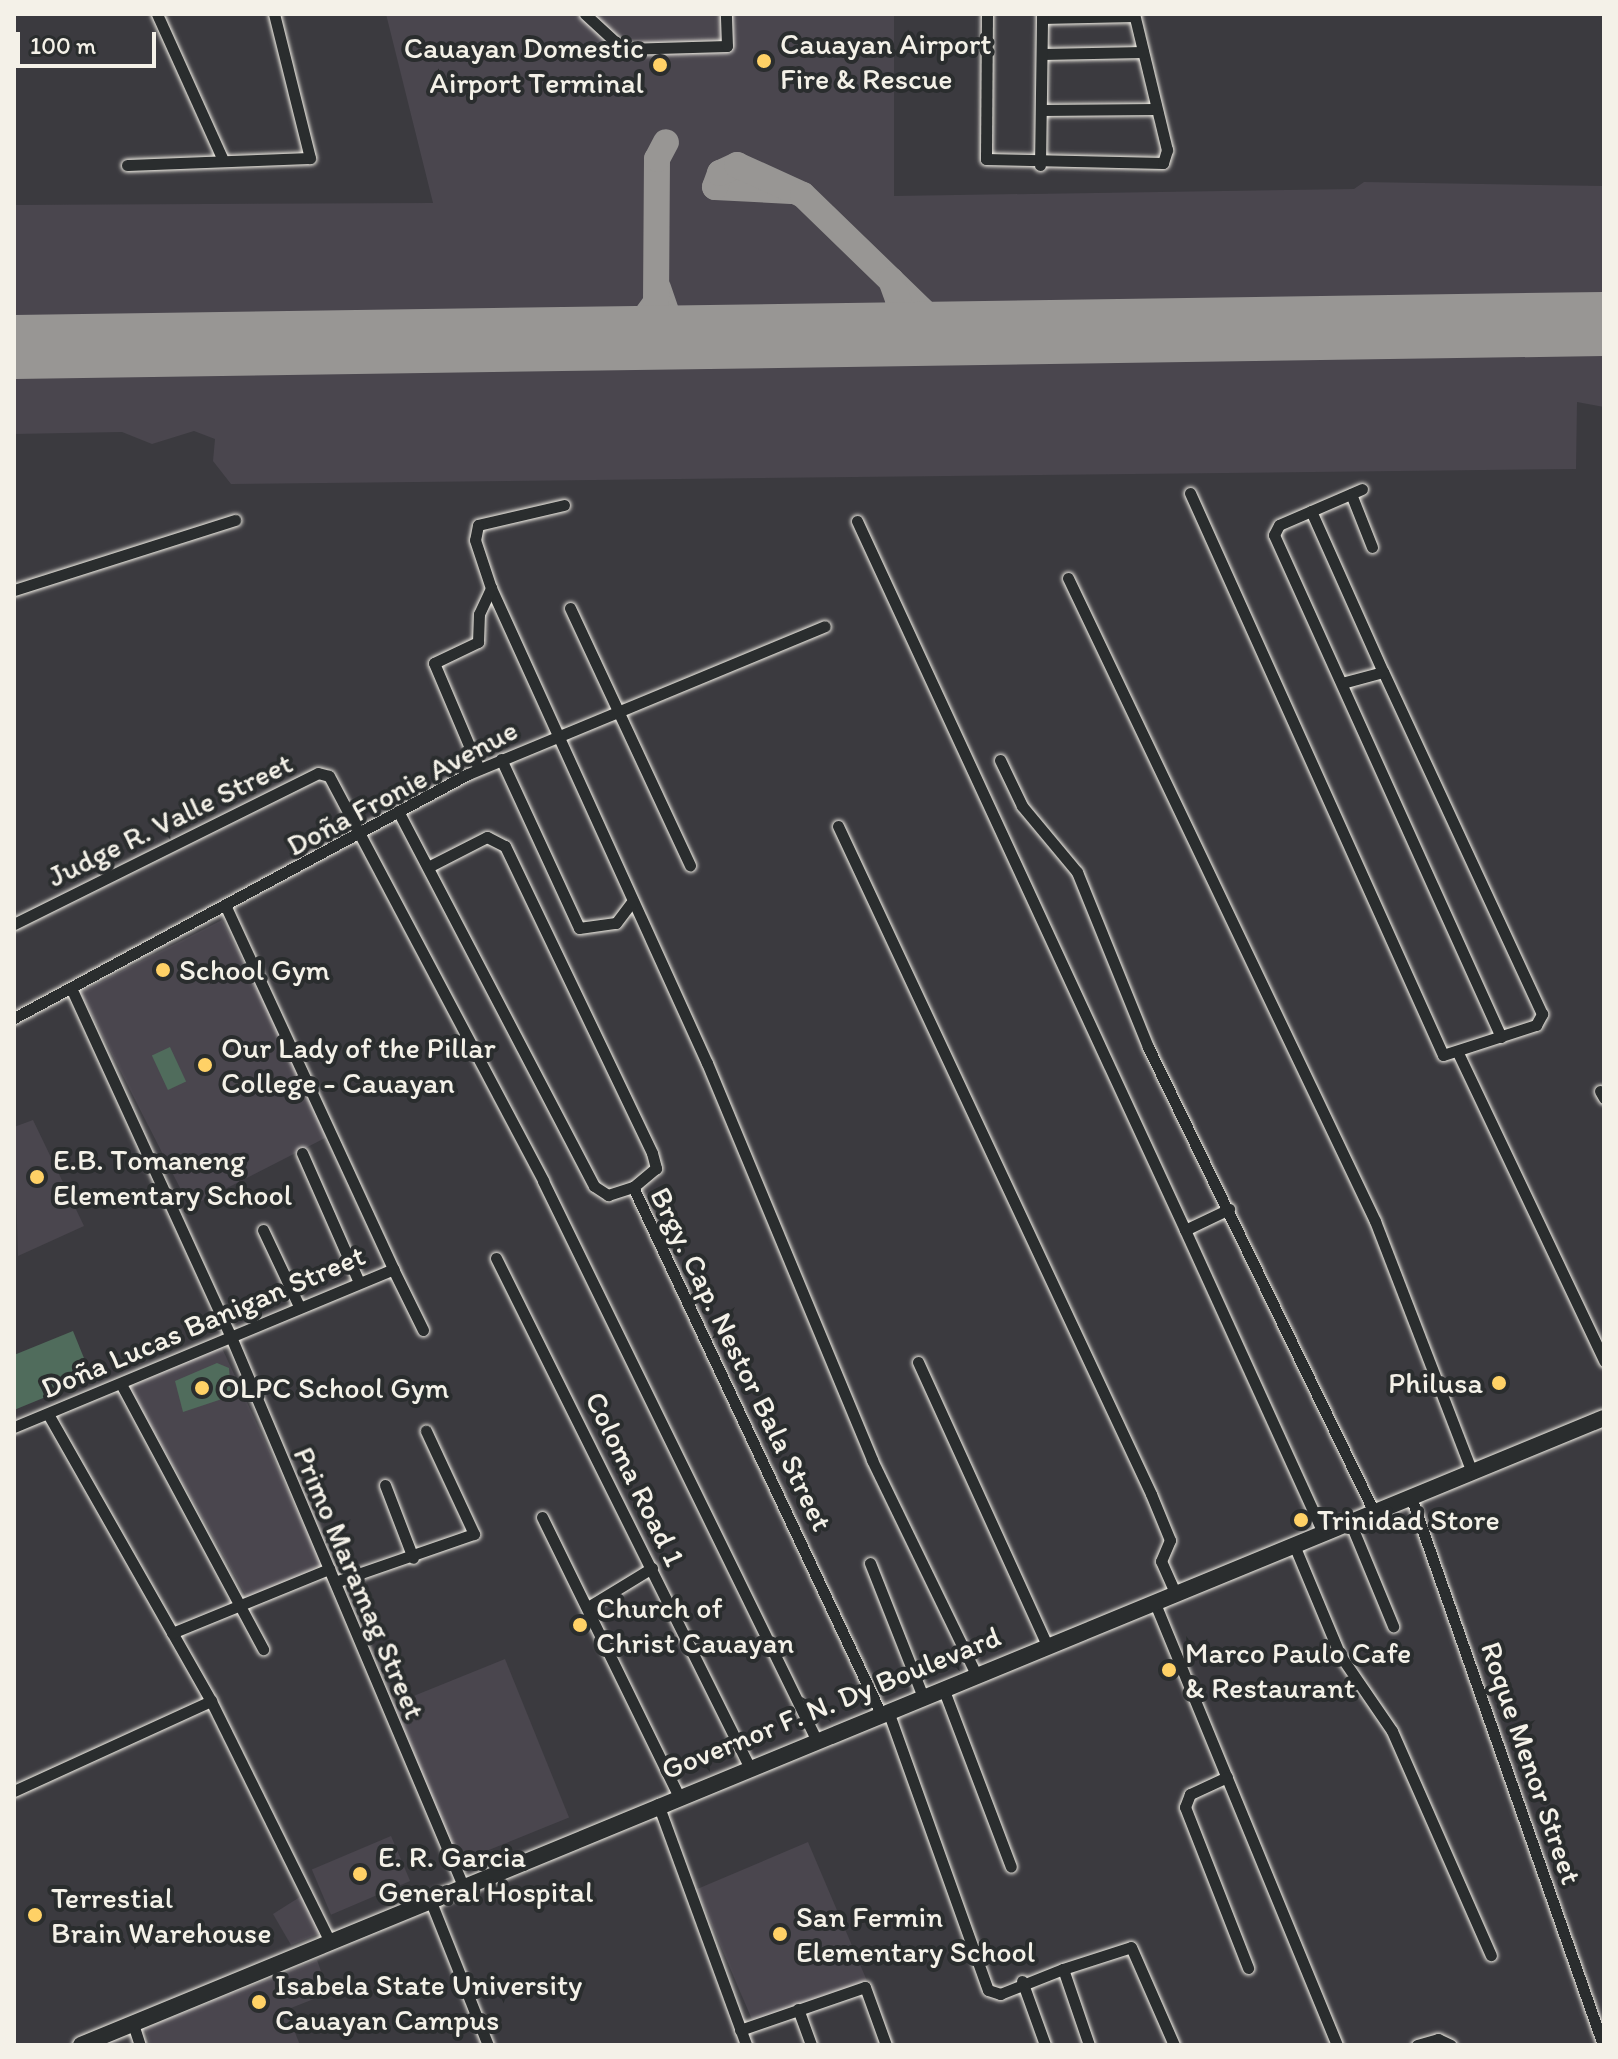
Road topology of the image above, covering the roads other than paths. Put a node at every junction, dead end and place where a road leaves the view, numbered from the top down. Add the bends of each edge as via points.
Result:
1 (157, 14) edge
2 (274, 14) edge
3 (585, 14) edge
4 (726, 14) edge
5 (987, 14) edge
6 (1134, 15) edge
7 (1042, 16) edge
8 (1143, 52) junction
9 (1042, 54) junction
10 (1156, 109) junction
11 (1041, 110) junction
12 (223, 160) junction
13 (127, 165) dead end
14 (1040, 165) junction
15 (1190, 493) dead end
16 (564, 505) dead end
17 (1311, 511) junction
18 (235, 520) dead end
19 (857, 521) dead end
20 (1372, 547) dead end
21 (1068, 578) dead end
22 (491, 588) junction
23 (14, 590) edge
24 (570, 608) dead end
25 (825, 626) dead end
26 (1383, 672) junction
27 (1342, 683) junction
28 (617, 712) junction
29 (555, 735) junction
30 (501, 759) junction
31 (1000, 760) dead end
32 (479, 769) junction
33 (398, 811) junction
34 (838, 826) dead end
35 (361, 835) junction
36 (690, 865) dead end
37 (430, 866) junction
38 (632, 902) junction
39 (226, 907) junction
40 (14, 924) edge
41 (72, 990) junction
42 (14, 1018) edge
43 (1501, 1037) junction
44 (1459, 1055) junction
45 (302, 1153) dead end
46 (633, 1187) junction
47 (1229, 1209) junction
48 (263, 1230) dead end
49 (1185, 1230) junction
50 (496, 1258) dead end
51 (393, 1269) junction
52 (358, 1280) junction
53 (298, 1304) junction
54 (423, 1330) dead end
55 (231, 1337) junction
56 (1604, 1361) edge
57 (918, 1362) dead end
58 (121, 1384) junction
59 (48, 1414) junction
60 (1604, 1418) edge
61 (14, 1427) edge
62 (426, 1431) dead end
63 (1472, 1472) junction
64 (385, 1485) dead end
65 (1411, 1497) junction
66 (1374, 1512) junction
67 (542, 1517) dead end
68 (1350, 1522) junction
69 (1323, 1533) junction
70 (1294, 1545) junction
71 (413, 1558) junction
72 (870, 1563) dead end
73 (652, 1568) junction
74 (329, 1569) junction
75 (335, 1582) junction
76 (1175, 1593) junction
77 (1154, 1601) junction
78 (243, 1603) junction
79 (588, 1607) junction
80 (1393, 1626) dead end
81 (172, 1633) junction
82 (1047, 1645) junction
83 (263, 1649) dead end
84 (976, 1674) junction
85 (943, 1688) junction
86 (923, 1697) junction
87 (211, 1701) junction
88 (884, 1712) junction
89 (816, 1739) junction
90 (749, 1766) junction
91 (1227, 1777) junction
92 (14, 1791) edge
93 (678, 1795) junction
94 (658, 1804) junction
95 (1011, 1867) dead end
96 (464, 1888) junction
97 (431, 1902) junction
98 (330, 1942) junction
99 (1491, 1955) dead end
100 (1248, 1968) dead end
101 (1063, 1969) junction
102 (1022, 1981) junction
103 (798, 2009) junction
104 (133, 2024) junction
105 (740, 2030) junction
106 (81, 2045) edge
107 (140, 2045) edge
108 (488, 2045) edge
109 (746, 2045) edge
110 (811, 2045) edge
111 (886, 2045) edge
112 (1045, 2045) edge
113 (1089, 2045) edge
114 (1174, 2045) edge
115 (1337, 2045) edge
116 (1417, 2045) edge
117 (1451, 2045) edge
118 (1603, 2045) edge

1 - 12 street
2 - 12 street via 313,155 301,162
3 - 4 street via 623,49 727,46
5 - 14 street via 986,159
6 - 7 street
6 - 8 street
7 - 9 street
8 - 9 street
8 - 10 street
9 - 11 street
10 - 11 street
10 - 14 street via 1167,150 1163,163
11 - 14 street
12 - 13 street
15 - 44 street via 1441,1053
16 - 22 street via 478,525 475,540
17 - 20 street via 1356,491
17 - 26 street
17 - 27 street via 1279,525 1274,535
18 - 23 street
19 - 49 street
21 - 63 street via 1375,1221
22 - 29 street
22 - 32 street via 479,614 478,642 434,663
24 - 28 street
25 - 28 street, Doña Fronie Avenue
26 - 27 street
26 - 43 street via 1542,1014 1536,1025
27 - 43 street
28 - 29 street, Doña Fronie Avenue
28 - 36 street
29 - 30 street, Doña Fronie Avenue
29 - 38 street
30 - 32 street, Doña Fronie Avenue
30 - 38 street via 579,928 605,929
31 - 47 street via 1022,806 1077,872 1148,1047
32 - 33 street, Doña Fronie Avenue
33 - 35 street, Doña Fronie Avenue
33 - 37 street, Brgy. Cap. Nestor Bala Street
34 - 76 street via 1151,1494 1170,1540 1161,1561
35 - 39 street, Doña Fronie Avenue
35 - 40 street, Judge R. Valle Street via 329,776 318,773
35 - 89 street, Judge R. Valle Street via 543,1181
37 - 46 street, Brgy. Cap. Nestor Bala Street via 594,1186 608,1195
37 - 46 street via 487,837 505,846 652,1153 656,1168
38 - 84 street via 720,1091 872,1460
39 - 41 street, Doña Fronie Avenue
39 - 51 street
41 - 42 street, Doña Fronie Avenue
41 - 55 street, Primo Maramag Street
43 - 44 street
44 - 56 street
45 - 52 street
46 - 88 street, Brgy. Cap. Nestor Bala Street
47 - 49 street
47 - 66 street
48 - 53 street
49 - 69 street
50 - 73 street, Coloma Road 1
51 - 52 street, Doña Lucas Banigan Street
51 - 54 street, Doña Lucas Banigan Street
52 - 53 street, Doña Lucas Banigan Street
53 - 55 street, Doña Lucas Banigan Street
55 - 58 street, Doña Lucas Banigan Street
55 - 74 street, Primo Maramag Street
57 - 82 street
58 - 59 street, Doña Lucas Banigan Street
58 - 78 street
59 - 61 street, Doña Lucas Banigan Street
59 - 81 street
60 - 63 highway, Governor F. N. Dy Boulevard
62 - 71 street via 474,1534
63 - 65 highway, Governor F. N. Dy Boulevard
64 - 71 street
65 - 66 highway, Governor F. N. Dy Boulevard
65 - 118 street, Roque Menor Street
66 - 68 highway, Governor F. N. Dy Boulevard
67 - 79 street
68 - 69 highway, Governor F. N. Dy Boulevard
68 - 80 street
69 - 70 highway, Governor F. N. Dy Boulevard
70 - 76 highway, Governor F. N. Dy Boulevard
70 - 99 street via 1340,1655 1392,1731
71 - 75 street
72 - 86 street
73 - 79 street
73 - 90 street, Coloma Road 1
74 - 75 street, Primo Maramag Street
74 - 78 street
75 - 96 street, Primo Maramag Street
76 - 77 highway, Governor F. N. Dy Boulevard
77 - 82 highway, Governor F. N. Dy Boulevard
77 - 91 street
78 - 81 street
78 - 83 street
79 - 93 street
81 - 87 street
82 - 84 highway, Governor F. N. Dy Boulevard
84 - 85 highway, Governor F. N. Dy Boulevard
85 - 86 highway, Governor F. N. Dy Boulevard
85 - 95 street
86 - 88 highway, Governor F. N. Dy Boulevard
87 - 92 street
87 - 98 street
88 - 89 highway, Governor F. N. Dy Boulevard
88 - 102 street, Brgy. Cap. Nestor Bala Street via 988,1990 1000,1994
89 - 90 highway, Governor F. N. Dy Boulevard
90 - 93 highway, Governor F. N. Dy Boulevard
91 - 100 street via 1190,1794 1185,1807
91 - 115 street
93 - 94 highway, Governor F. N. Dy Boulevard
94 - 96 highway, Governor F. N. Dy Boulevard
94 - 105 street
96 - 97 highway, Governor F. N. Dy Boulevard
97 - 98 highway, Governor F. N. Dy Boulevard
97 - 108 street
98 - 104 highway, Governor F. N. Dy Boulevard
101 - 102 street
101 - 113 street
101 - 114 street via 1131,1947
102 - 112 street
103 - 105 street
103 - 110 street
103 - 111 street via 865,1987
104 - 106 highway, Governor F. N. Dy Boulevard
104 - 107 street
105 - 109 street
116 - 117 street via 1438,2039

